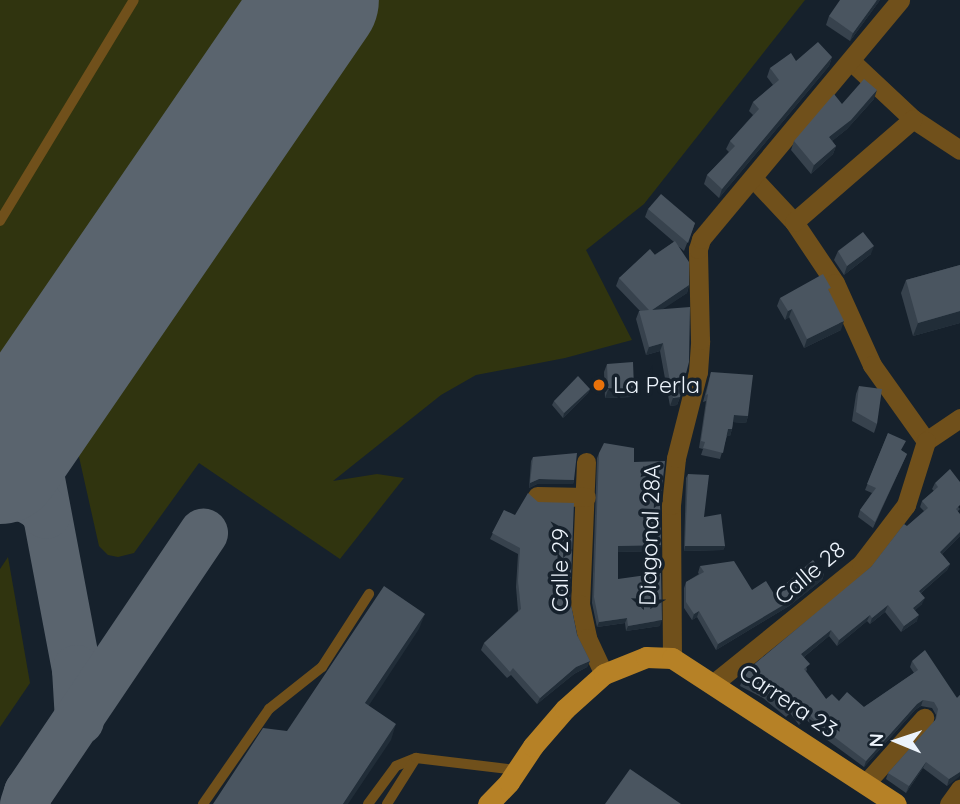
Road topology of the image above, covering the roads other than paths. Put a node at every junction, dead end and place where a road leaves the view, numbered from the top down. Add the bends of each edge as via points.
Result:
1 (134, 0) edge
2 (900, 0) edge
3 (852, 62) junction
4 (913, 119) junction
5 (960, 150) edge
6 (753, 178) junction
7 (0, 221) edge
8 (794, 222) junction
9 (960, 418) edge
10 (926, 441) junction
11 (586, 462) dead end
12 (537, 496) dead end
13 (586, 497) junction
14 (369, 594) dead end
15 (672, 658) junction
16 (604, 674) junction
17 (714, 683) junction
18 (924, 718) dead end
19 (416, 758) junction
20 (513, 776) junction
21 (865, 784) junction
22 (960, 789) edge
23 (203, 804) edge
24 (368, 804) edge
25 (387, 804) edge
26 (488, 804) edge
27 (504, 804) edge
28 (895, 804) edge
29 (949, 804) edge

1 - 7 lane
2 - 3 street
3 - 4 street
3 - 6 street
4 - 5 street
4 - 8 street
6 - 8 street
6 - 15 street, Diagonal 28A via 701,239 698,249 698,373 676,458 671,505
8 - 10 street via 835,283 872,365
9 - 10 street
10 - 17 street, Calle 28 via 906,505 862,564
11 - 13 street, Calle 29
12 - 13 street
13 - 16 street, Calle 29 via 580,604 587,638
14 - 23 lane via 322,667 269,709
15 - 16 main road, Carrera 23 via 646,657
15 - 17 main road, Carrera 23
16 - 20 main road via 565,709
17 - 21 main road, Carrera 23
18 - 21 street
19 - 20 lane
19 - 24 lane via 396,766
19 - 25 lane
20 - 26 main road
20 - 27 main road
21 - 28 main road, Carrera 23
22 - 29 street

